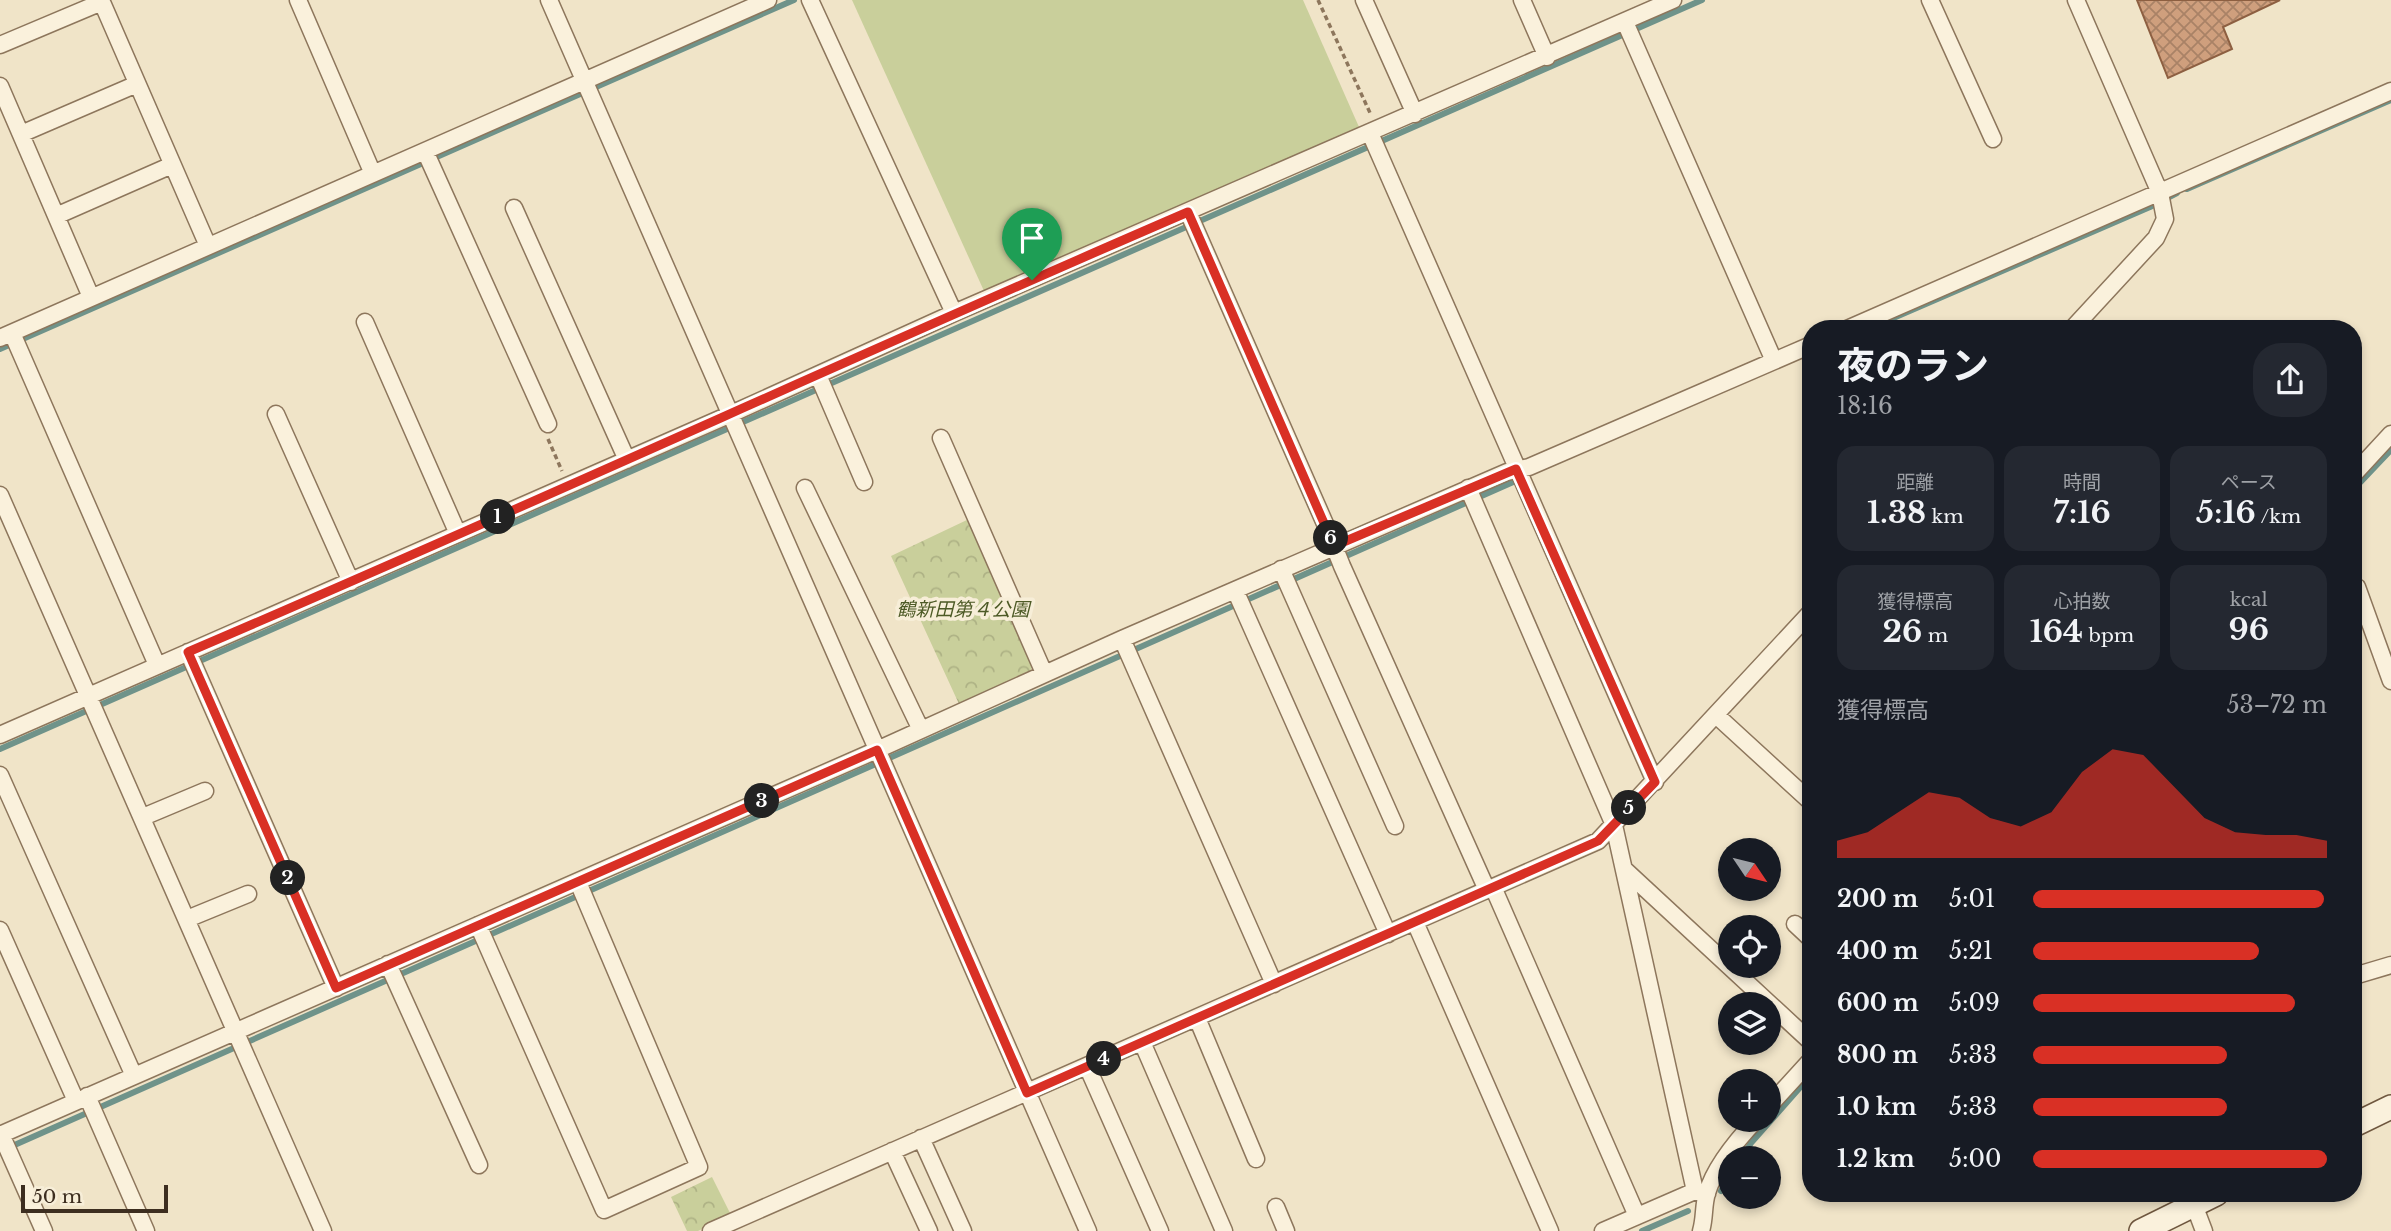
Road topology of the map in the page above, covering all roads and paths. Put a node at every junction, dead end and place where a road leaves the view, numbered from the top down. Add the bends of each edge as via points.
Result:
1 (298, 0) edge
2 (549, 0) edge
3 (768, 0) edge
4 (810, 0) edge
5 (1318, 0) edge
6 (1364, 0) edge
7 (1522, 0) edge
8 (1631, 0) edge
9 (1673, 0) edge
10 (1930, 0) edge
11 (2076, 0) edge
12 (101, 1) edge
13 (1631, 25) junction
14 (0, 45) edge
15 (1547, 57) junction
16 (137, 84) junction
17 (0, 86) edge
18 (587, 87) junction
19 (2391, 91) edge
20 (1415, 114) junction
21 (21, 134) junction
22 (1374, 137) junction
23 (1993, 139) dead end
24 (427, 158) junction
25 (173, 165) junction
26 (373, 174) junction
27 (2161, 197) junction
28 (514, 208) dead end
29 (56, 216) junction
30 (1192, 220) junction
31 (208, 246) junction
32 (91, 297) junction
33 (954, 313) junction
34 (1868, 320) edge
35 (2080, 320) edge
36 (365, 322) dead end
37 (8, 337) edge
38 (1802, 349) edge
39 (1774, 361) junction
40 (821, 384) junction
41 (276, 414) dead end
42 (735, 423) junction
43 (548, 424) joint
44 (2391, 434) edge
45 (941, 438) dead end
46 (627, 460) junction
47 (2362, 465) edge
48 (1519, 476) junction
49 (864, 482) dead end
50 (569, 485) junction
51 (806, 488) dead end
52 (0, 495) edge
53 (1471, 496) junction
54 (457, 534) junction
55 (1338, 555) junction
56 (1285, 578) junction
57 (351, 582) junction
58 (1239, 598) junction
59 (2362, 601) edge
60 (1802, 622) edge
61 (1126, 648) junction
62 (192, 659) junction
63 (156, 666) junction
64 (1044, 673) junction
65 (2391, 681) edge
66 (92, 703) junction
67 (1716, 715) junction
68 (921, 730) junction
69 (0, 736) edge
70 (880, 758) junction
71 (0, 775) edge
72 (1655, 782) junction
73 (205, 791) dead end
74 (1802, 794) edge
75 (143, 817) junction
76 (1614, 825) junction
77 (1395, 826) dead end
78 (1624, 869) junction
79 (1490, 889) junction
80 (581, 890) junction
81 (248, 894) dead end
82 (187, 919) junction
83 (1415, 922) junction
84 (1795, 924) dead end
85 (0, 930) edge
86 (1802, 931) edge
87 (482, 934) junction
88 (1388, 934) junction
89 (2391, 965) edge
90 (392, 973) junction
91 (2362, 974) edge
92 (1274, 984) junction
93 (336, 988) junction
94 (1196, 1018) junction
95 (1802, 1034) edge
96 (240, 1040) junction
97 (1142, 1042) junction
98 (1087, 1066) junction
99 (1802, 1070) edge
100 (134, 1076) junction
101 (1027, 1093) junction
102 (1781, 1093) edge
103 (87, 1105) junction
104 (2391, 1107) edge
105 (2362, 1121) edge
106 (1746, 1132) edge
107 (921, 1138) junction
108 (4, 1141) edge
109 (892, 1150) junction
110 (1256, 1159) dead end
111 (478, 1165) dead end
112 (1701, 1193) junction
113 (2187, 1202) edge
114 (2193, 1202) edge
115 (1276, 1207) dead end
116 (1637, 1216) junction
117 (44, 1231) edge
118 (146, 1231) edge
119 (323, 1231) edge
120 (711, 1231) edge
121 (929, 1231) edge
122 (963, 1231) edge
123 (1088, 1231) edge
124 (1160, 1231) edge
125 (1223, 1231) edge
126 (1286, 1231) edge
127 (1550, 1231) edge
128 (1603, 1231) edge
129 (1701, 1231) edge
130 (2141, 1231) edge
131 (2204, 1231) edge

1 - 26 street
2 - 18 street
3 - 18 street
4 - 33 street
5 - 22 path
6 - 20 street
7 - 15 street
8 - 13 street
9 - 13 street
10 - 23 street
11 - 27 street
12 - 14 street
12 - 16 street
13 - 15 street
13 - 39 street
15 - 20 street
16 - 21 street
16 - 25 street
17 - 21 street
18 - 24 street
18 - 42 street
19 - 27 street
20 - 22 street
21 - 29 street
22 - 30 street
22 - 48 street
24 - 26 street
24 - 43 street
25 - 29 street
25 - 31 street
26 - 31 street
27 - 34 street
27 - 35 street via 2165,219 2156,238
28 - 46 street
29 - 32 street
30 - 33 street
30 - 55 street
31 - 32 street
32 - 37 street
33 - 40 street
36 - 54 street
37 - 63 street
38 - 39 street
39 - 48 street via 1529,467
40 - 42 street
40 - 49 street
41 - 57 street
42 - 46 street
42 - 70 street
43 - 50 path via 545,433
44 - 47 street
45 - 64 street
46 - 50 street
48 - 53 street
48 - 72 street
50 - 54 street
51 - 68 street
52 - 66 street
53 - 55 street
53 - 76 street
54 - 57 street
55 - 56 street
55 - 79 street
56 - 58 street
56 - 77 street
57 - 62 street
58 - 61 street
58 - 88 street
59 - 65 street
60 - 67 street
61 - 64 street
61 - 92 street
62 - 63 street
62 - 93 street
63 - 66 street
64 - 68 street
66 - 69 street
66 - 75 street
67 - 72 street
67 - 74 street
68 - 70 street
70 - 80 street
70 - 101 street
71 - 100 street
72 - 76 street
73 - 75 street
75 - 82 street
76 - 78 street
76 - 79 street via 1598,841
78 - 95 street
78 - 112 street
79 - 83 street
79 - 116 street
80 - 87 street
80 - 87 street via 698,1167 604,1210
81 - 82 street
82 - 96 street
83 - 88 street
83 - 127 street
84 - 86 street
85 - 103 street
87 - 90 street
88 - 92 street
89 - 91 street
90 - 93 street
90 - 111 street
92 - 94 street
93 - 96 street
94 - 97 street
94 - 110 street
96 - 100 street
96 - 119 street
97 - 98 street
97 - 125 street
98 - 101 street
98 - 124 street
99 - 102 street
100 - 103 street
101 - 107 street
101 - 123 street
103 - 108 street
103 - 118 street
104 - 105 main road
106 - 112 street
107 - 109 street
107 - 122 street
108 - 117 street
109 - 120 street
109 - 121 street
112 - 116 street
112 - 129 street via 1705,1219
113 - 130 main road
114 - 131 street
115 - 126 street
116 - 128 street

